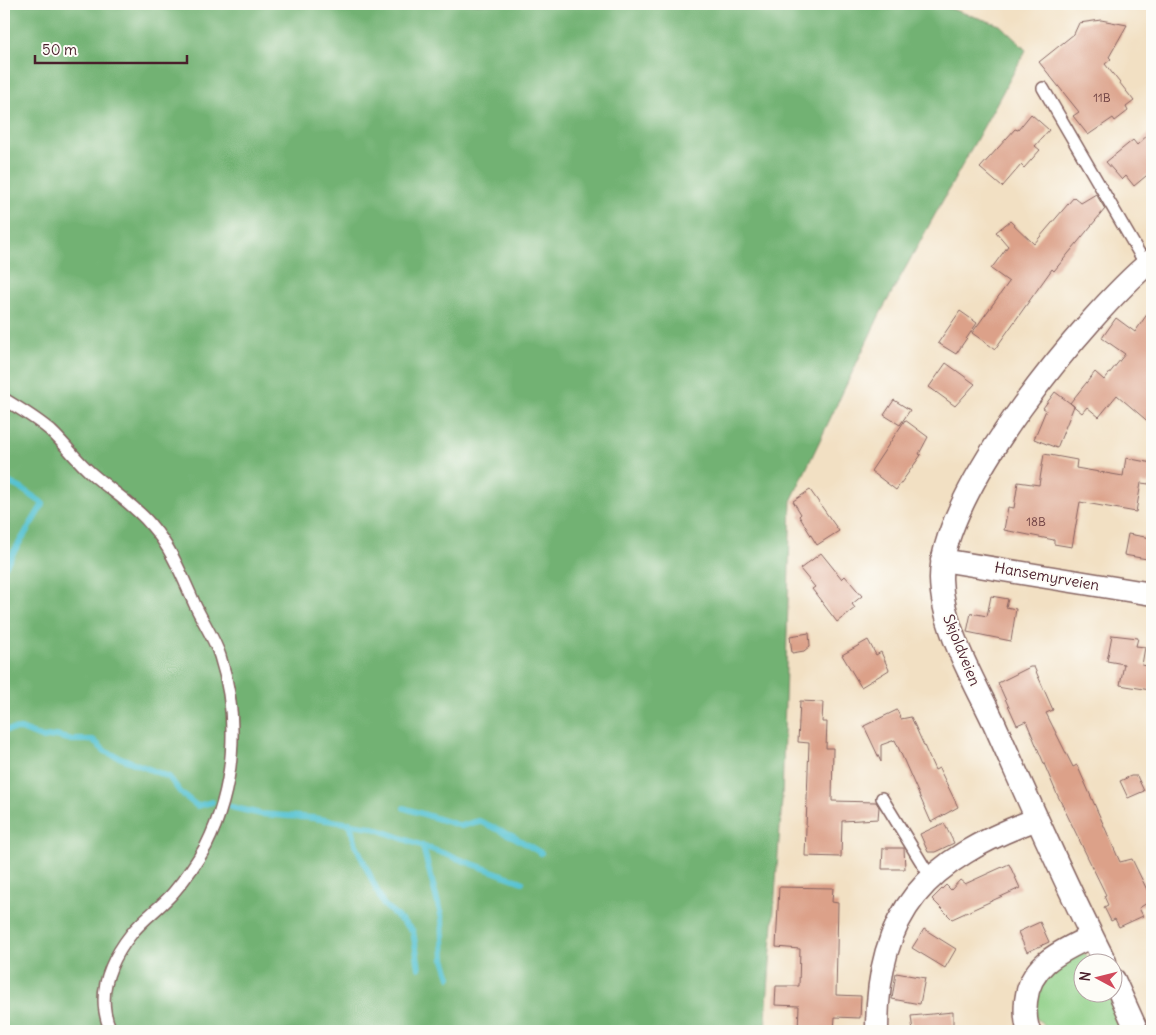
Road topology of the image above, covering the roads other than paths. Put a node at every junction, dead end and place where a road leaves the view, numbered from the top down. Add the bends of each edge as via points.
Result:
1 (1043, 88) dead end
2 (1150, 264) edge
3 (4, 399) edge
4 (942, 560) junction
5 (1152, 594) edge
6 (882, 798) dead end
7 (1037, 819) junction
8 (931, 878) junction
9 (1092, 936) junction
10 (1100, 952) edge
11 (1124, 1001) edge
12 (112, 1031) edge
13 (877, 1031) edge
14 (1030, 1031) edge
15 (1138, 1031) edge

1 - 2 lane
2 - 4 street, Skjoldveien via 1099,311 999,441 953,524
3 - 12 lane via 52,432 90,472 150,522 176,559 219,655 230,698 231,764 219,813 206,846 189,872 173,893 133,932 109,969 104,1009
4 - 5 street, Hansemyrveien
4 - 7 street, Skjoldveien via 946,617
6 - 8 lane
7 - 8 street via 979,844 948,862
7 - 9 street, Skjoldveien
8 - 13 street via 903,914 884,957 877,998
9 - 10 street, Skjoldveien
9 - 14 street via 1060,951 1037,970 1027,996 1025,1015
11 - 15 street

